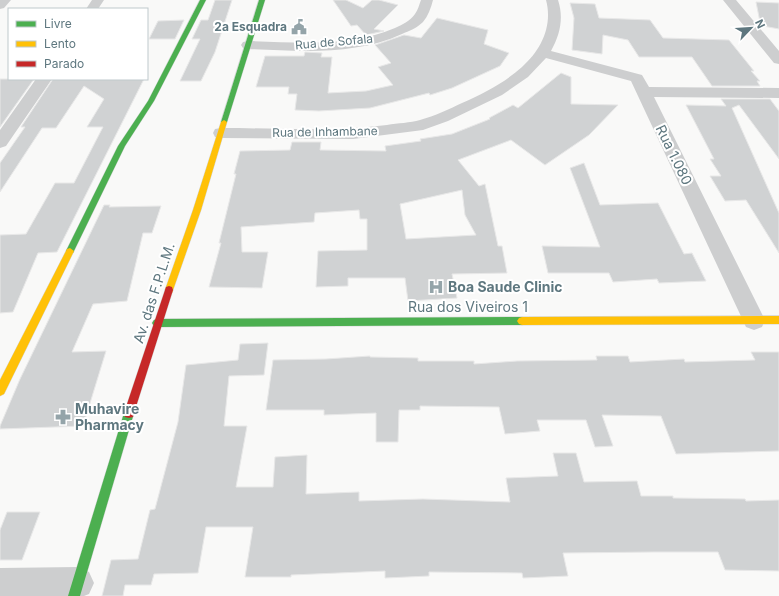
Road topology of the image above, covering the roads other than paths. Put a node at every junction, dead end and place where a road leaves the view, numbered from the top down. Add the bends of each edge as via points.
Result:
1 (5, 0) edge
2 (203, 0) edge
3 (262, 0) edge
4 (427, 0) edge
5 (552, 0) edge
6 (729, 0) edge
7 (0, 5) edge
8 (248, 45) junction
9 (543, 53) junction
10 (779, 60) edge
11 (43, 80) edge
12 (644, 92) junction
13 (779, 92) edge
14 (221, 133) junction
15 (0, 142) edge
16 (754, 320) junction
17 (779, 320) edge
18 (158, 323) junction
19 (0, 391) edge
20 (0, 584) edge
21 (76, 589) edge

1 - 7 street
2 - 19 street via 151,102 122,146
3 - 8 street, Av. das F.P.L.M.
4 - 8 street, Rua de Sofala via 425,9 415,22 397,32 371,41 316,46
5 - 9 street, Rua de Inhambane via 555,5 555,23
6 - 10 street
8 - 14 street, Av. das F.P.L.M.
9 - 12 street, Rua 1.080 via 637,78
9 - 14 street, Rua de Inhambane via 529,70 517,79 482,100 425,124 379,132
11 - 15 street
12 - 13 street
12 - 16 street, Rua 1.080
14 - 18 street, Av. das F.P.L.M.
16 - 17 street, Rua dos Viveiros 1
16 - 18 street, Rua dos Viveiros 1
18 - 21 street, Av. das F.P.L.M.
20 - 21 street

